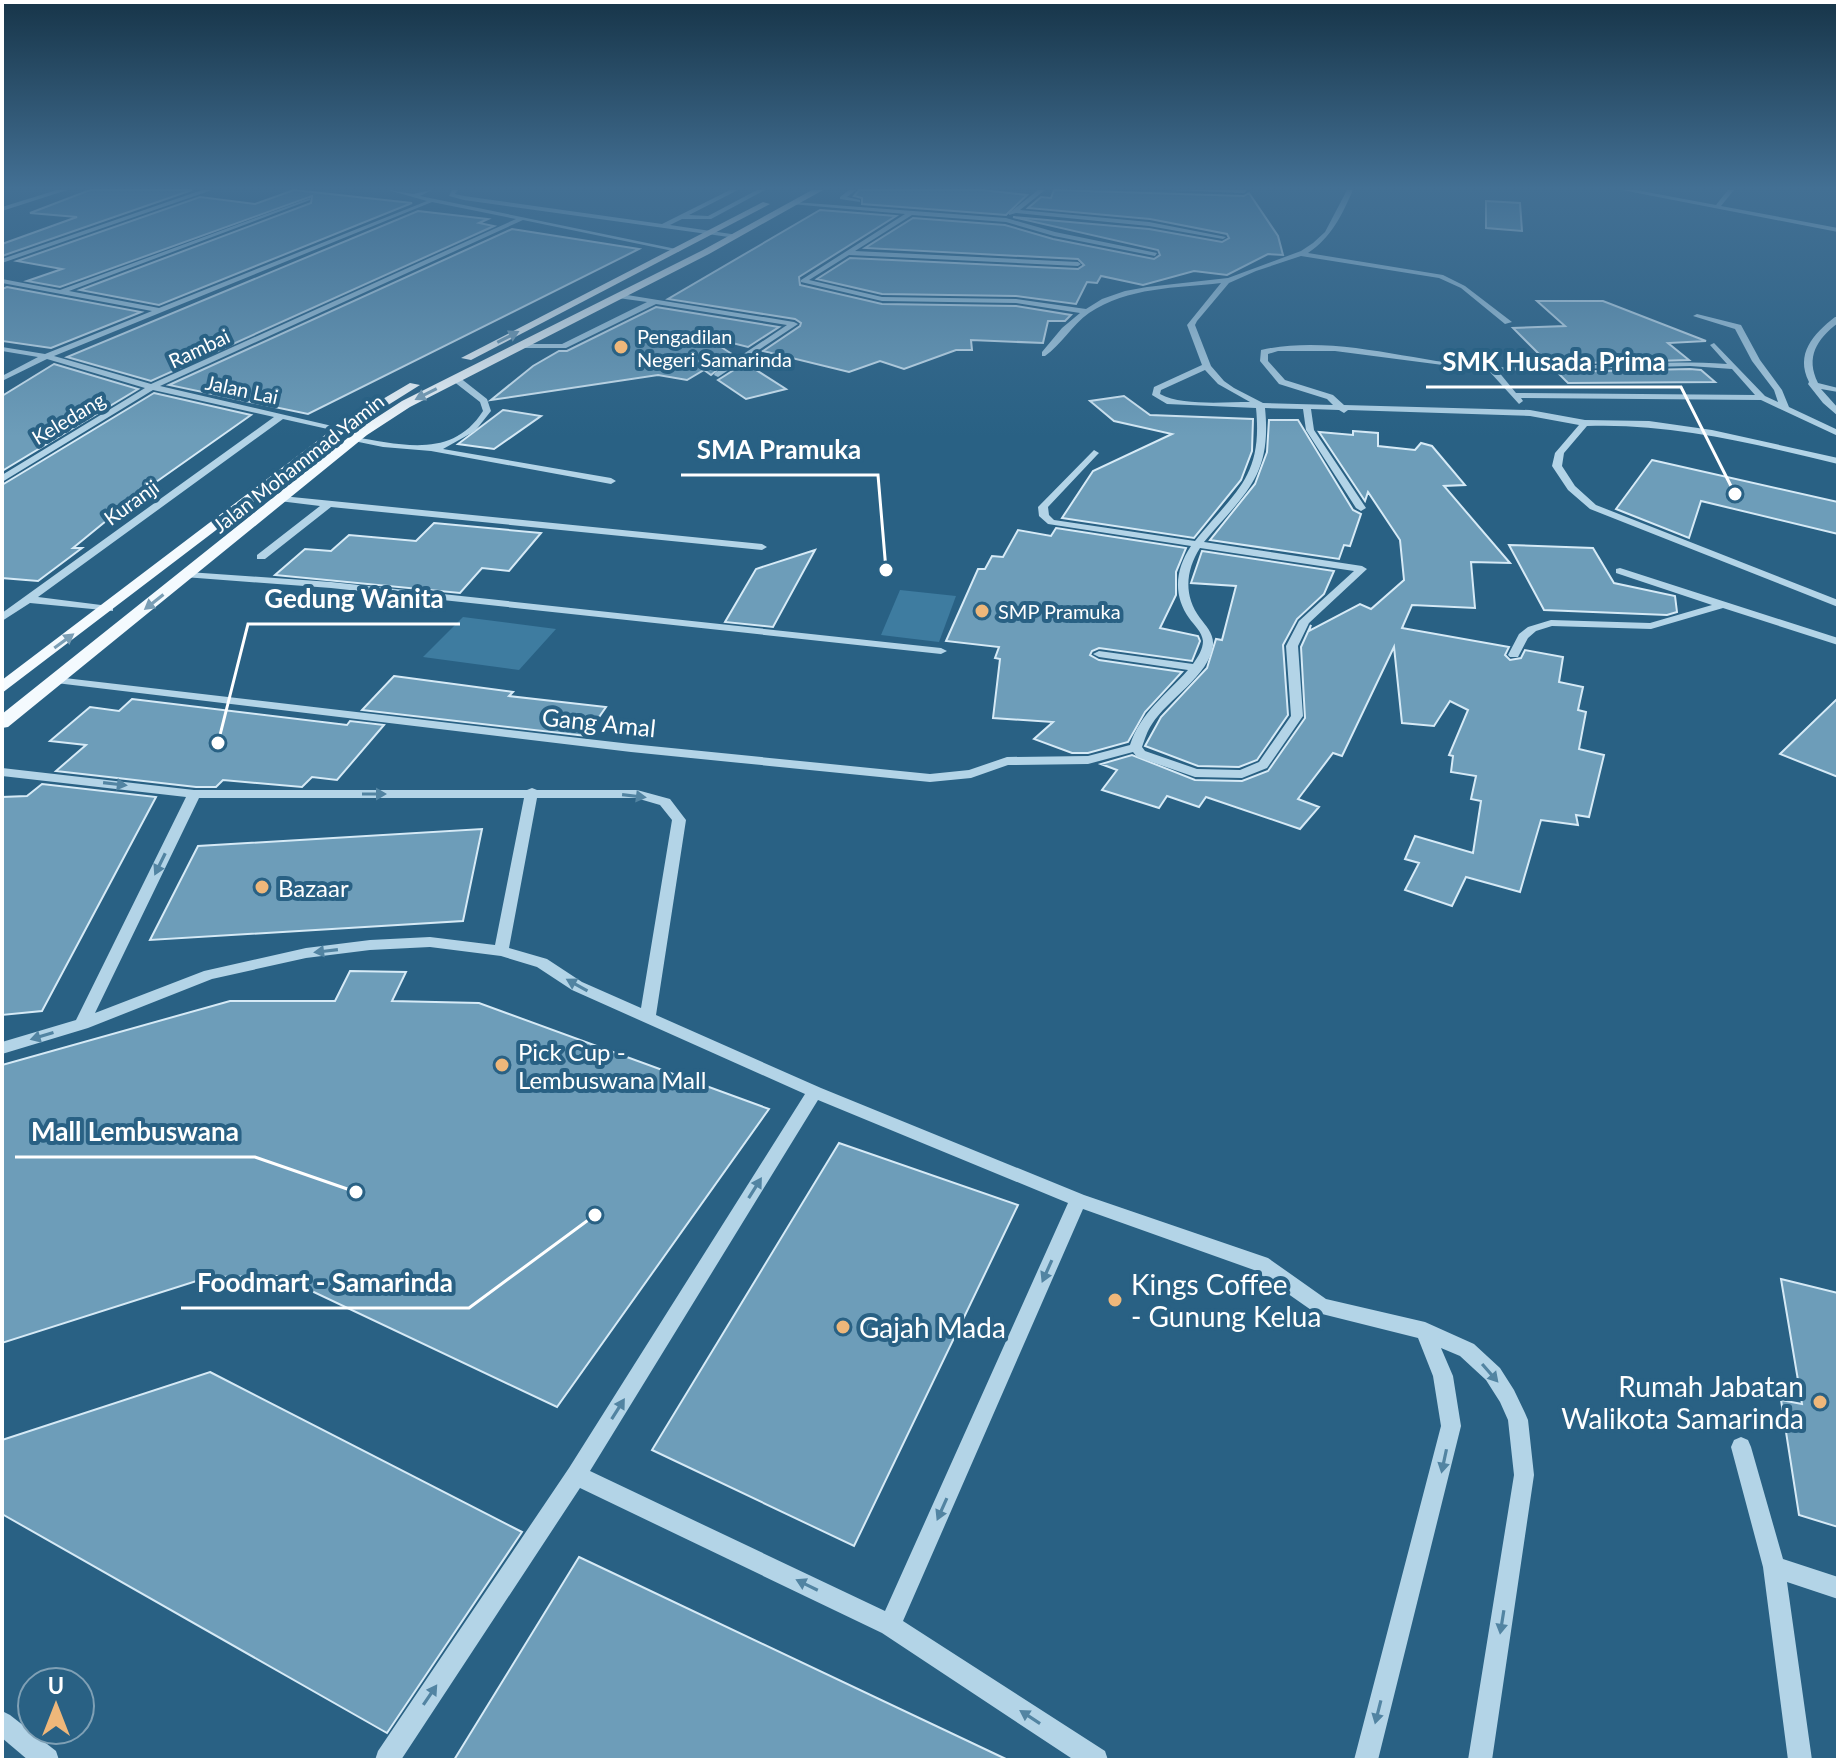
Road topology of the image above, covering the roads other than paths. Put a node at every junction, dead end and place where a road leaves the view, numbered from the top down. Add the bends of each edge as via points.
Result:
1 (113, 272) edge
2 (256, 272) edge
3 (404, 272) edge
4 (635, 272) edge
5 (667, 272) edge
6 (816, 272) edge
7 (1250, 272) edge
8 (1417, 272) edge
9 (1227, 280) junction
10 (2, 281) edge
11 (63, 291) junction
12 (621, 296) junction
13 (656, 301) junction
14 (160, 311) junction
15 (1085, 311) junction
16 (1697, 316) dead end
17 (1838, 319) edge
18 (1508, 322) dead end
19 (1714, 345) dead end
20 (520, 346) junction
21 (2, 349) edge
22 (1045, 354) dead end
23 (46, 356) junction
24 (1204, 367) junction
25 (1734, 367) junction
26 (1492, 369) junction
27 (718, 375) dead end
28 (2, 379) edge
29 (456, 379) junction
30 (1812, 384) junction
31 (152, 387) junction
32 (1838, 390) edge
33 (1514, 395) junction
34 (1762, 398) junction
35 (1260, 404) junction
36 (1307, 409) junction
37 (1785, 409) junction
38 (1344, 410) junction
39 (1530, 413) junction
40 (1838, 413) edge
41 (281, 416) junction
42 (1585, 423) junction
43 (341, 429) junction
44 (1838, 433) edge
45 (358, 436) junction
46 (434, 450) junction
47 (1094, 453) dead end
48 (1838, 461) edge
49 (2, 479) edge
50 (611, 481) dead end
51 (282, 499) junction
52 (328, 504) junction
53 (1361, 508) dead end
54 (1198, 542) junction
55 (762, 547) dead end
56 (261, 557) dead end
57 (1620, 571) dead end
58 (188, 575) junction
59 (28, 599) junction
60 (1726, 604) junction
61 (1838, 604) edge
62 (109, 609) junction
63 (2, 618) edge
64 (1838, 642) edge
65 (941, 651) dead end
66 (1099, 654) dead end
67 (1514, 655) dead end
68 (1195, 668) junction
69 (56, 680) junction
70 (2, 688) edge
71 (2, 723) edge
72 (1136, 747) junction
73 (2, 772) edge
74 (532, 792) junction
75 (194, 794) junction
76 (501, 951) junction
77 (648, 1016) junction
78 (82, 1024) junction
79 (2, 1048) edge
80 (815, 1092) junction
81 (1078, 1200) junction
82 (1425, 1331) junction
83 (1741, 1447) dead end
84 (576, 1475) junction
85 (1774, 1567) junction
86 (1838, 1588) edge
87 (890, 1625) junction
88 (2, 1723) edge
89 (47, 1760) edge
90 (387, 1760) edge
91 (1096, 1760) edge
92 (1366, 1760) edge
93 (1480, 1760) edge
94 (1800, 1760) edge

1 - 11 street
2 - 14 street
3 - 31 street, Rambai
43 -> 4 main road, Jalan Mohammad Yamin via 387,399
5 - 12 main road, Jalan Mohammad Yamin
6 - 15 street via 803,281 882,299 1016,301
7 - 9 street
8 - 18 street via 1463,287
9 - 15 street via 1120,294
9 - 24 street via 1191,325
10 - 11 street
11 - 14 street
12 - 13 street
12 - 20 main road, Jalan Mohammad Yamin
13 - 20 street via 563,346
13 - 27 street via 794,324
14 - 23 street
15 - 22 street
16 - 37 street via 1738,327
17 - 30 street via 1813,341 1807,375
19 - 25 street
20 - 29 main road, Jalan Mohammad Yamin
21 - 23 street, Jalan Lai
23 - 28 street
23 - 31 street, Jalan Lai
24 - 35 street via 1234,392
24 - 35 street via 1157,389 1156,395 1185,403
25 - 26 street
25 - 34 street
26 - 33 street
26 - 38 street via 1335,349 1264,352 1264,361 1282,382 1330,397
29 -> 45 main road, Jalan Mohammad Yamin
29 - 46 street via 484,401 487,411 475,426
30 - 32 street
30 - 40 street
31 - 41 street, Jalan Lai
31 - 49 street, Keledang
33 - 34 street
33 - 39 street
34 - 37 street
35 - 36 street
35 - 54 street via 1262,448 1235,503
36 - 38 street
36 - 53 street via 1310,430
37 - 44 street
38 - 39 street
39 - 42 street
41 - 43 street, Jalan Lai
41 - 59 street, Kuranji
42 - 48 street via 1678,428
42 - 61 street via 1560,453 1557,466 1593,507
43 - 45 main road
43 - 62 main road, Jalan Mohammad Yamin
45 - 46 street
45 - 51 main road, Jalan Mohammad Yamin
46 - 50 street
47 - 54 street via 1043,507 1051,522
51 - 52 street
51 - 58 main road, Jalan Mohammad Yamin
52 - 55 street
52 - 56 street
54 - 68 street via 1181,587 1183,603 1208,633 1208,649
54 - 72 street via 1362,569 1304,621 1292,646 1297,716 1263,765 1242,774 1195,773 1141,754
57 - 60 street
58 - 65 street via 331,585
58 -> 69 main road, Jalan Mohammad Yamin
59 - 62 street
59 - 63 street, Kuranji
60 - 64 street
60 - 67 street via 1651,626 1551,623 1523,636
70 -> 62 main road, Jalan Mohammad Yamin
66 - 68 street
68 - 72 street via 1143,728
69 - 71 main road, Jalan Mohammad Yamin
69 - 72 street, Gang Amal via 930,778 971,774 1007,761 1088,760
73 -> 75 street
75 -> 74 street
74 - 76 street
74 -> 77 street via 637,794 665,802 679,820
75 -> 78 street
77 -> 76 street via 577,986 542,963
76 -> 78 street via 430,942 306,953 209,975
77 - 80 street
78 -> 79 street
80 - 81 street
84 -> 80 street
81 - 82 street via 1261,1264 1321,1306
81 -> 87 street
82 -> 92 street via 1443,1376 1451,1426
82 -> 93 street via 1467,1350 1493,1374 1518,1420 1523,1448 1524,1475
83 - 85 street
87 -> 84 street
90 -> 84 street
85 - 86 street
85 - 94 street
91 -> 87 street
88 - 89 street

